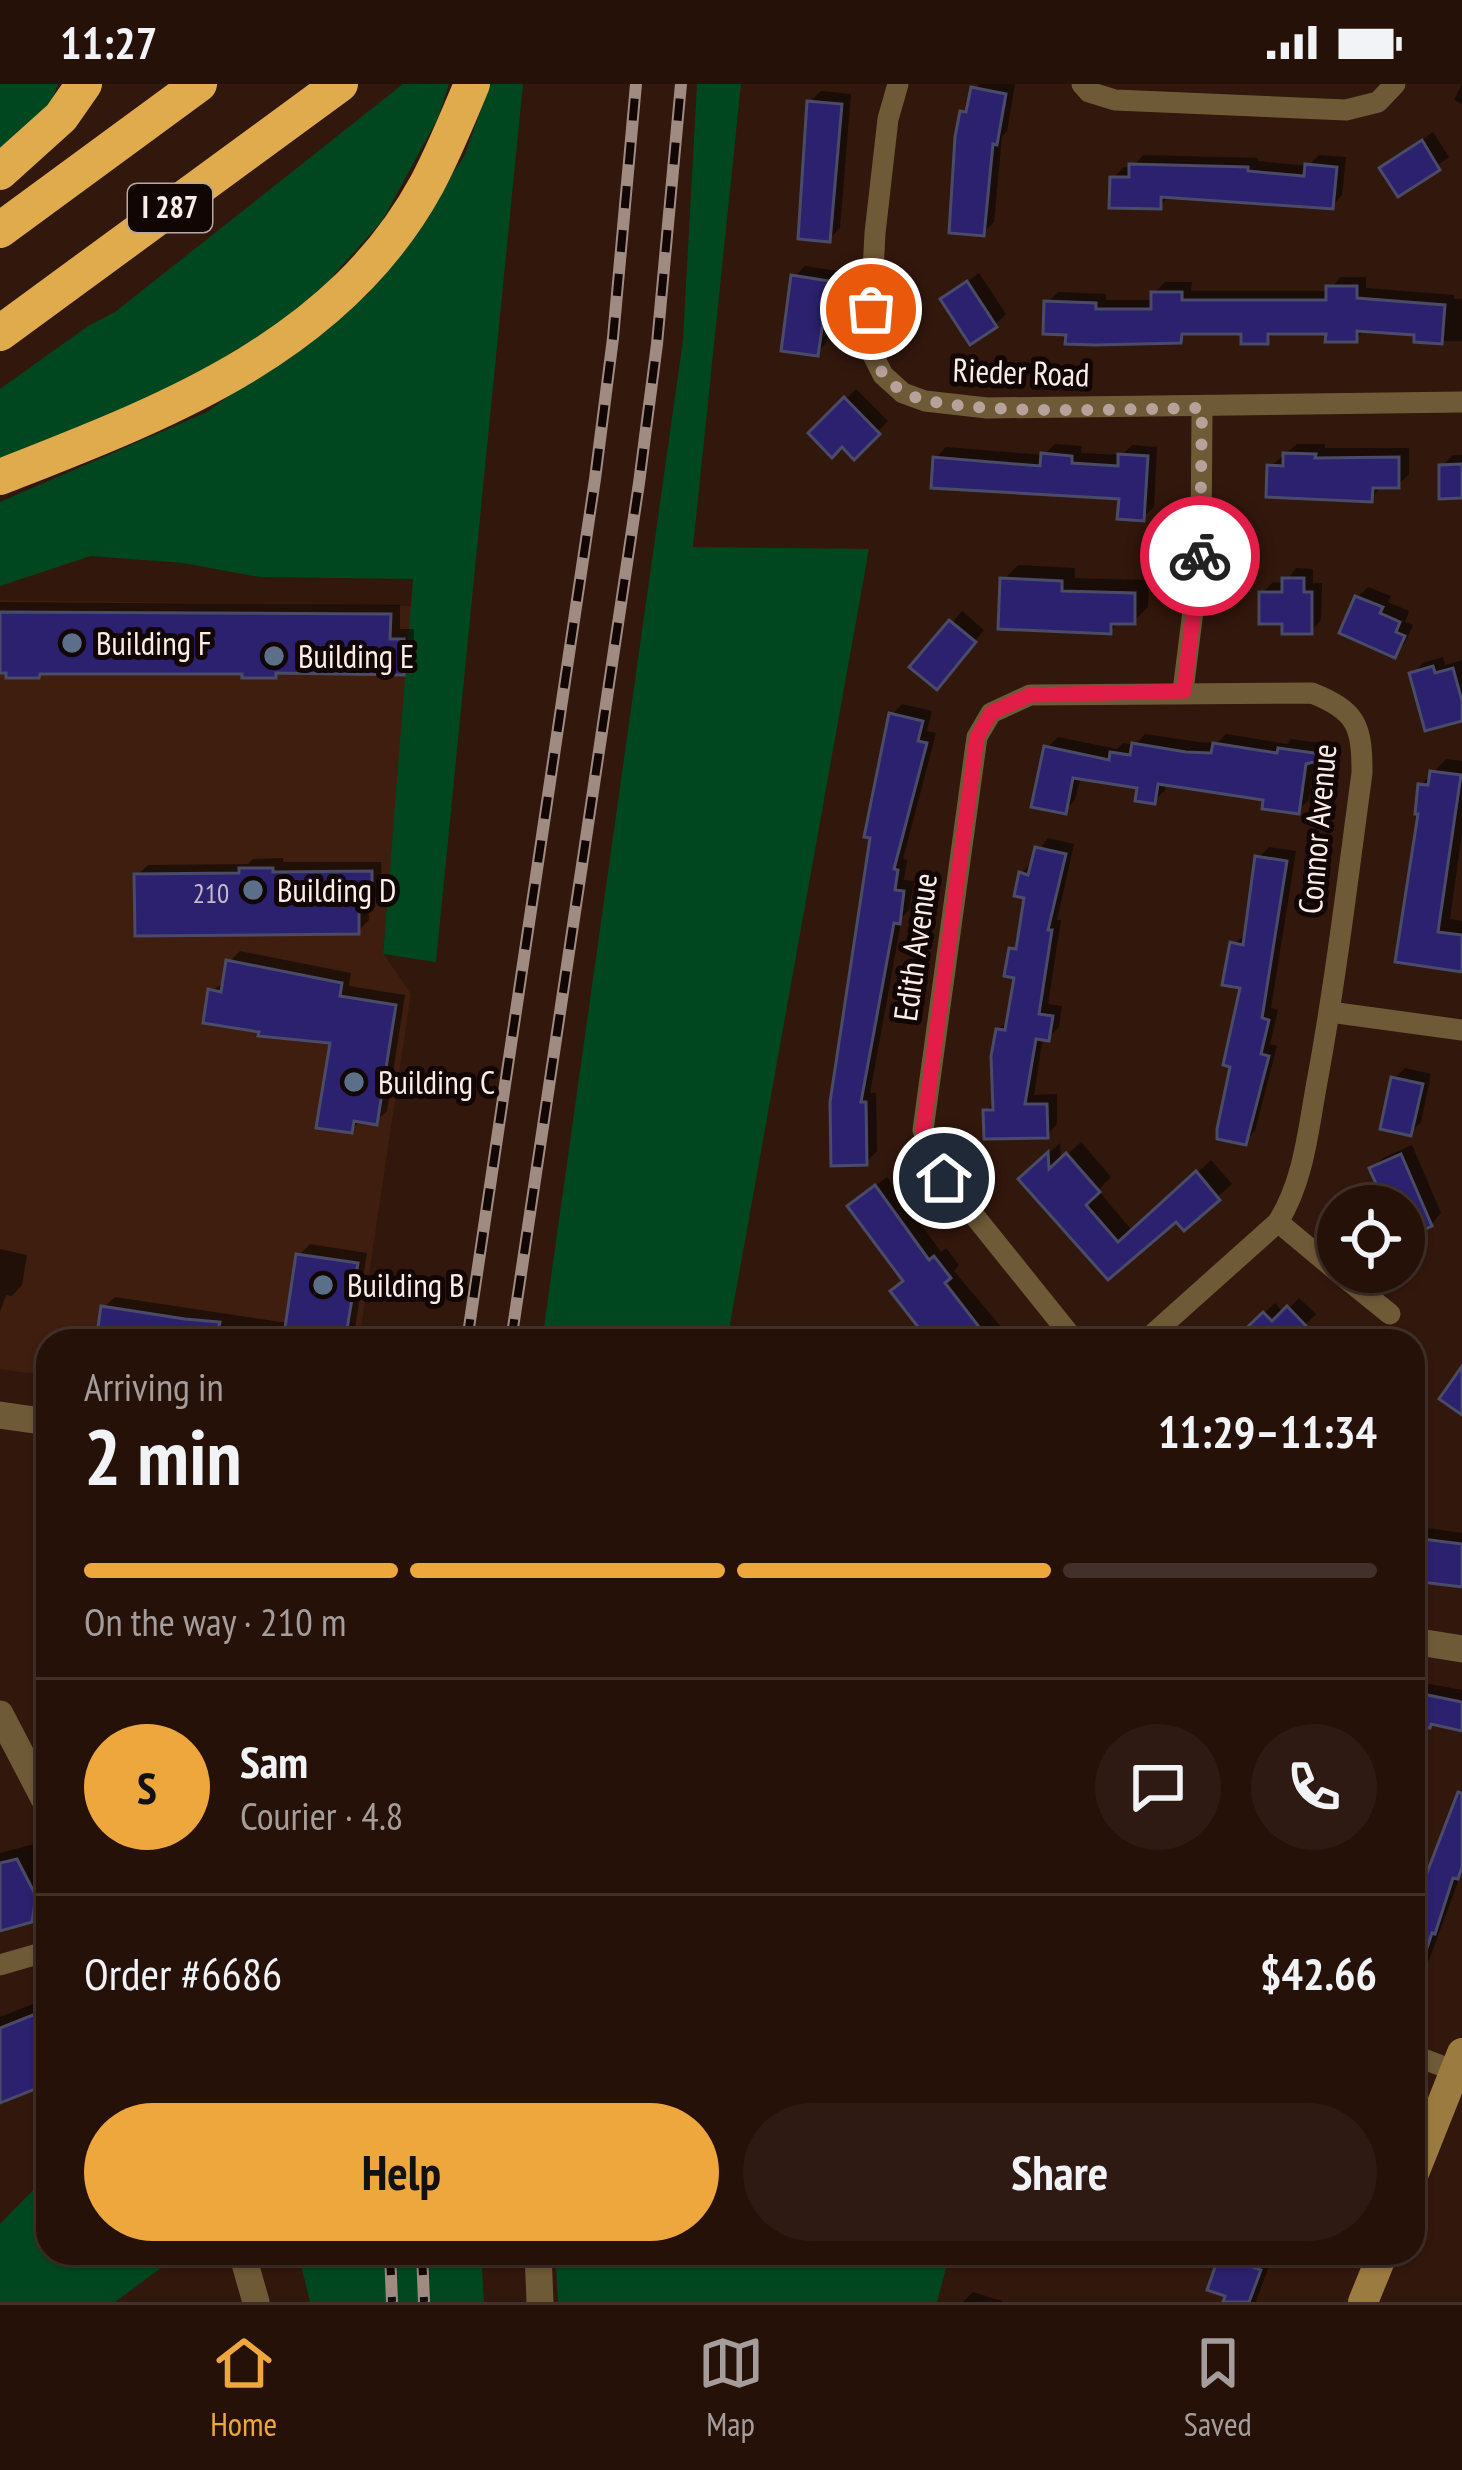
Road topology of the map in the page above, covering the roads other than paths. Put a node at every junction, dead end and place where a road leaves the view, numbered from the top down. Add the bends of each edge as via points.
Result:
1 (84, 84) edge
2 (199, 84) edge
3 (340, 84) edge
4 (472, 84) edge
5 (898, 84) edge
6 (1082, 84) edge
7 (1395, 84) edge
8 (0, 172) edge
9 (0, 230) edge
10 (0, 333) edge
11 (1462, 402) edge
12 (1202, 408) junction
13 (0, 477) edge
14 (1184, 691) junction
15 (1330, 1012) junction
16 (1462, 1030) edge
17 (1278, 1222) junction
18 (1317, 1254) edge
19 (1364, 1293) edge
20 (1390, 1314) dead end
21 (1065, 1329) edge
22 (1158, 1329) edge
23 (0, 1414) edge
24 (36, 1420) edge
25 (1425, 1643) edge
26 (1462, 1649) edge
27 (0, 1714) edge
28 (36, 1783) edge
29 (36, 1954) edge
30 (0, 1965) edge
31 (1425, 2057) edge
32 (1458, 2062) edge
33 (1425, 2146) edge
34 (245, 2265) edge
35 (538, 2265) edge
36 (1378, 2265) edge
37 (256, 2302) edge
38 (540, 2302) edge
39 (1363, 2302) edge

1 - 8 highway via 61,117
2 - 9 highway, I 287
3 - 10 highway, I 287
4 - 13 highway via 425,188 371,263 314,320 157,416
5 - 12 street, Rieder Road via 875,233 869,346 884,375 925,401 987,408
6 - 7 street via 1115,100 1346,110 1378,102
11 - 12 street, Rieder Road
12 - 14 street via 1202,547
14 - 15 street, Connor Avenue via 1312,693 1344,706 1362,735
14 - 21 street, Edith Avenue via 1030,695 991,713 977,737 923,1130 944,1178
15 - 16 street
15 - 17 street, Connor Avenue via 1303,1161
17 - 18 street
17 - 22 street, Connor Avenue
19 - 20 street
23 - 24 street
25 - 26 street
27 - 28 street
29 - 30 street
31 - 32 street
32 - 33 main road
34 - 37 street
35 - 38 street
36 - 39 main road

